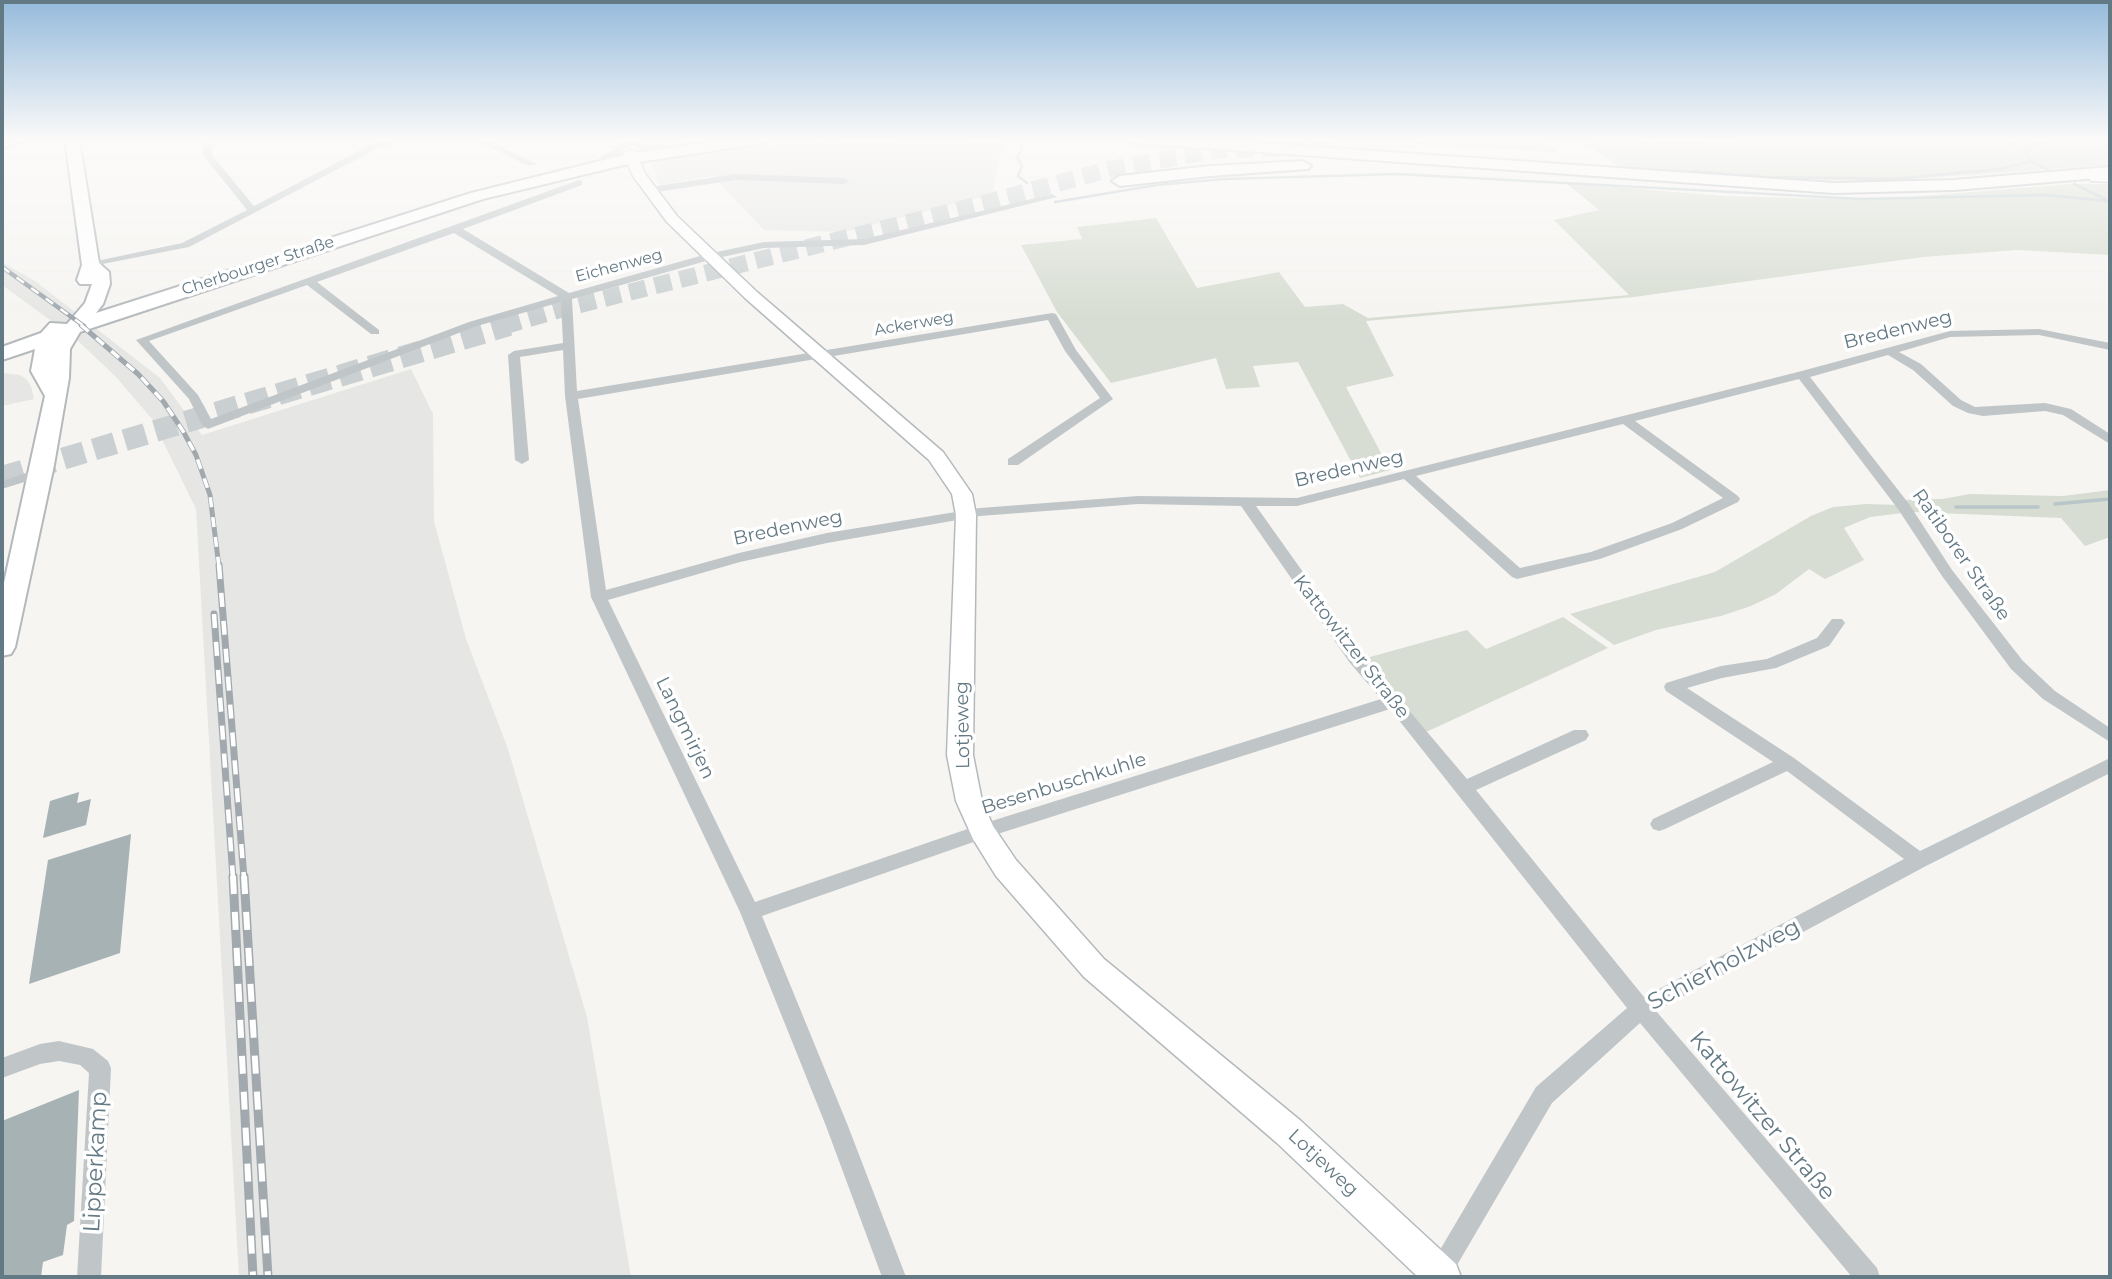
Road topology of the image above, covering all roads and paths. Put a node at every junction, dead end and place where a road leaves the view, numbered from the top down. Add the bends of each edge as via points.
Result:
1 (81, 199) edge
2 (243, 199) edge
3 (276, 199) edge
4 (450, 199) edge
5 (469, 199) edge
6 (537, 199) edge
7 (657, 199) edge
8 (1045, 199) edge
9 (253, 211) junction
10 (455, 229) junction
11 (711, 256) junction
12 (91, 265) junction
13 (309, 281) junction
14 (188, 283) junction
15 (113, 289) junction
16 (566, 296) junction
17 (67, 326) junction
18 (375, 332) dead end
19 (569, 345) junction
20 (2110, 346) edge
21 (2, 347) edge
22 (1888, 350) junction
23 (2, 354) edge
24 (818, 356) junction
25 (2, 365) edge
26 (41, 371) junction
27 (1802, 375) junction
28 (54, 394) junction
29 (571, 396) junction
30 (1625, 419) junction
31 (2110, 440) edge
32 (522, 460) dead end
33 (1013, 462) dead end
34 (41, 472) junction
35 (1407, 475) junction
36 (2, 485) edge
37 (1246, 502) junction
38 (967, 515) junction
39 (599, 597) junction
40 (1838, 623) dead end
41 (2, 647) edge
42 (1393, 702) junction
43 (1580, 735) dead end
44 (2110, 736) edge
45 (1788, 763) junction
46 (2110, 765) edge
47 (1462, 789) junction
48 (1659, 824) dead end
49 (982, 831) junction
50 (1919, 860) junction
51 (750, 912) junction
52 (1641, 1009) junction
53 (2, 1068) edge
54 (1439, 1275) edge
55 (89, 1277) edge
56 (894, 1277) edge
57 (1868, 1277) edge

1 - 12 main road
2 - 9 street
3 - 9 street
4 - 14 main road, Cherbourger Straße
5 - 17 main road, Cherbourger Straße
6 - 10 street
7 - 11 street, Lotjeweg
8 - 11 street, Eichenweg via 864,242 764,245
9 - 12 street via 185,245
10 - 13 street
10 - 16 street
11 - 16 street, Eichenweg
11 - 24 street, Lotjeweg
12 - 15 main road
12 - 17 main road
13 - 16 street, Eichenweg via 142,340 194,398 208,425 473,324
13 - 18 street
14 - 15 main road
14 - 17 main road, Cherbourger Straße
15 - 17 main road
16 - 19 street, Langmirjen
17 - 21 main road, Cherbourger Straße
17 - 23 main road, Cherbourger Straße
17 - 26 main road via 41,358
17 - 28 main road
19 - 29 street, Langmirjen
19 - 32 street via 514,355
20 - 22 street, Bredenweg via 2058,335 1994,331 1950,334
22 - 27 street, Bredenweg
22 - 31 street via 1972,410 2045,407 2084,421
24 - 29 street, Ackerweg
24 - 33 street, Ackerweg via 1052,317 1070,351 1107,399
24 - 38 street, Lotjeweg via 936,456 962,494
25 - 26 main road via 28,365
26 - 28 main road
27 - 30 street, Bredenweg
27 - 44 street, Ratiborer Straße via 2017,665 2049,695
28 - 34 main road
29 - 39 street, Langmirjen
30 - 35 street, Bredenweg
30 - 35 street via 1734,499 1595,556 1517,575
34 - 36 street
34 - 41 main road
35 - 37 street, Bredenweg via 1297,502
37 - 38 street, Bredenweg via 1108,502
37 - 42 street, Kattowitzer Straße via 1342,639
38 - 39 street, Bredenweg via 827,538
38 - 49 street, Lotjeweg via 960,755 969,801
39 - 51 street, Langmirjen
40 - 45 street via 1823,642 1770,664 1672,687
42 - 47 street, Kattowitzer Straße
42 - 49 street, Besenbuschkuhle
43 - 47 street
45 - 48 street
45 - 50 street
46 - 50 street, Schierholzweg
47 - 52 street, Kattowitzer Straße
49 - 51 street, Besenbuschkuhle
49 - 54 street, Lotjeweg via 1006,868 1094,968 1289,1132
50 - 52 street, Schierholzweg
51 - 56 street, Langmirjen
52 - 54 street, Schierholzweg via 1544,1096
52 - 57 street, Kattowitzer Straße
53 - 55 street, Lipperkamp via 59,1051 85,1056 100,1068

